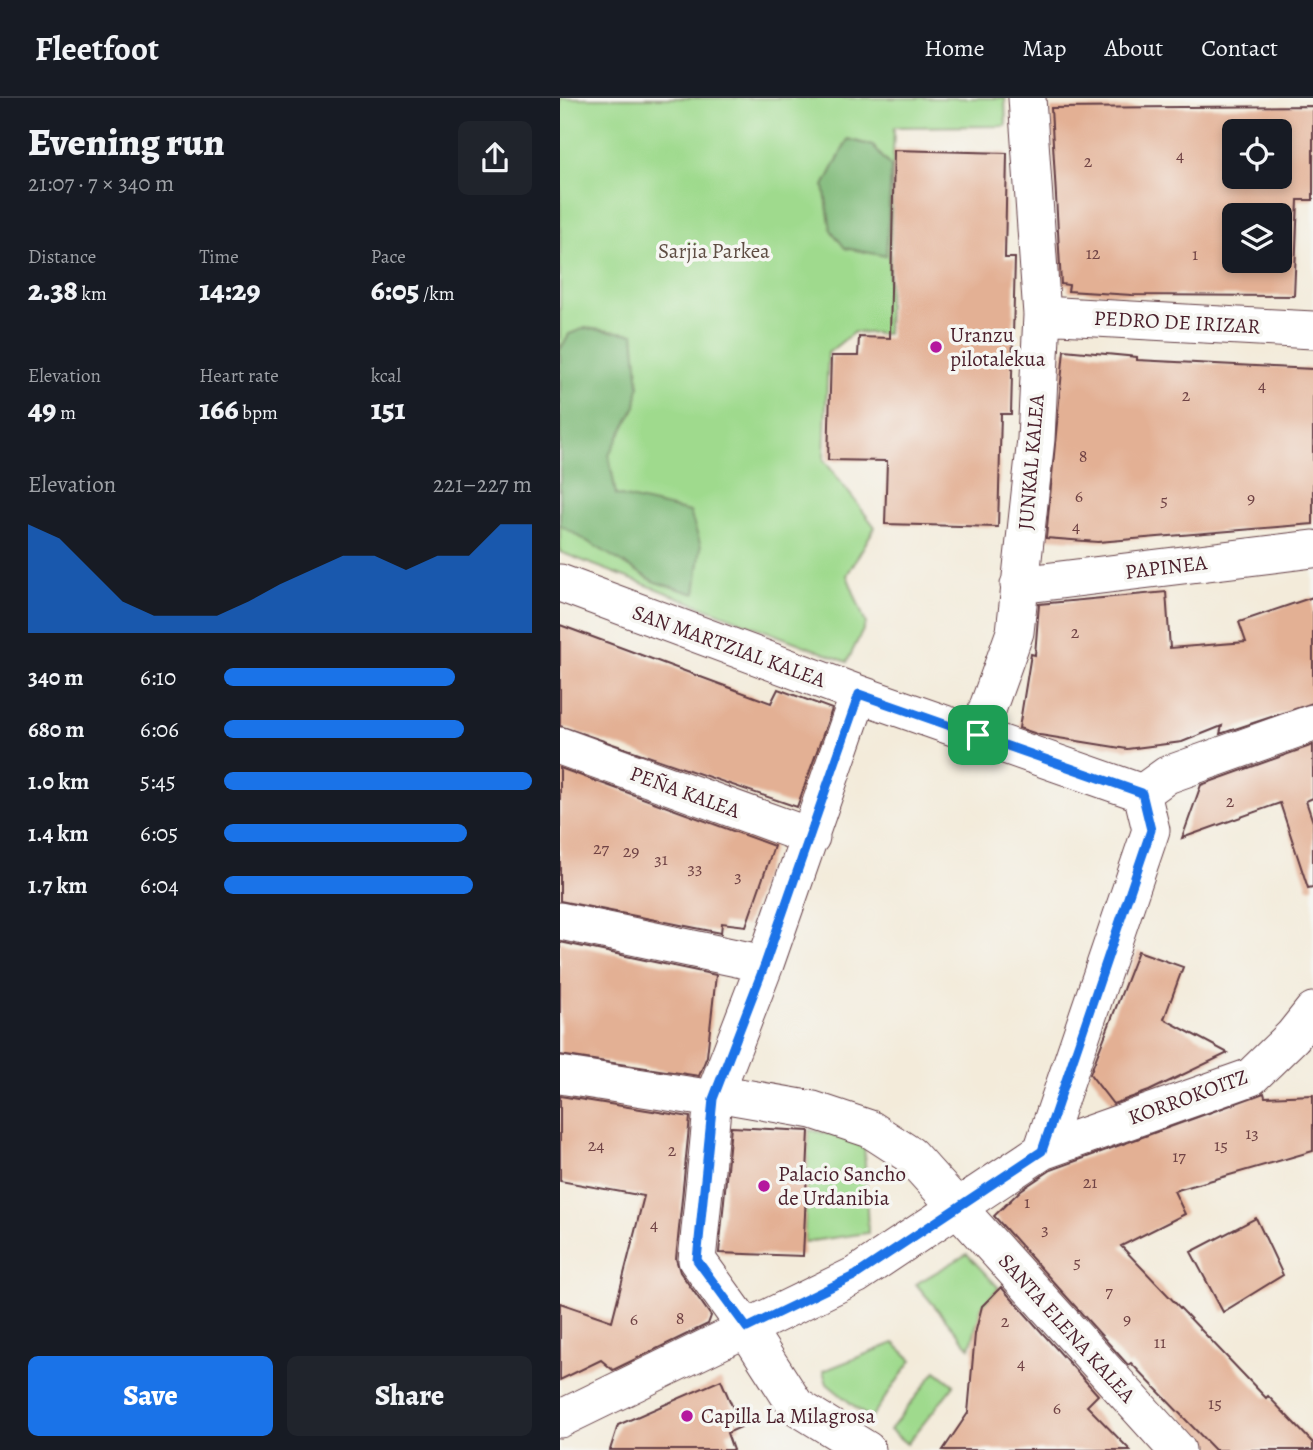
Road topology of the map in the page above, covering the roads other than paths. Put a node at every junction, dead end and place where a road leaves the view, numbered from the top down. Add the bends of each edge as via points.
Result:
1 (1027, 98) edge
2 (1042, 315) junction
3 (1313, 330) edge
4 (1313, 549) edge
5 (560, 583) edge
6 (1019, 585) junction
7 (859, 694) junction
8 (1313, 723) edge
9 (978, 735) junction
10 (560, 746) edge
11 (1142, 793) junction
12 (811, 837) junction
13 (560, 921) edge
14 (765, 964) junction
15 (1313, 1011) edge
16 (560, 1076) edge
17 (715, 1096) junction
18 (1042, 1151) junction
19 (957, 1206) junction
20 (755, 1341) junction
21 (726, 1359) dead end
22 (560, 1419) edge
23 (867, 1450) edge
24 (1177, 1450) edge

1 - 2 street, JUNKAL KALEA
2 - 3 street, PEDRO DE IRIZAR
2 - 6 street, JUNKAL KALEA via 1036,439
4 - 6 street, PAPINEA
5 - 7 street, SAN MARTZIAL KALEA
6 - 9 street, JUNKAL KALEA via 1015,632
7 - 9 street, SAN MARTZIAL KALEA
7 - 12 street
8 - 11 street via 1167,775
9 - 11 street, SAN MARTZIAL KALEA
10 - 12 street, PEÑA KALEA
11 - 18 street via 1151,830
12 - 14 street
13 - 14 street
14 - 17 street
15 - 18 street, KORROKOITZ via 1251,1076
16 - 17 street, SANTA ELENA KALEA
17 - 19 street, SANTA ELENA KALEA via 813,1110 870,1129 910,1155
17 - 20 street via 697,1260
18 - 19 street, KORROKOITZ
19 - 20 street, KORROKOITZ
19 - 24 street, SANTA ELENA KALEA
20 - 21 street
20 - 22 street, KORROKOITZ
20 - 23 street via 796,1406

